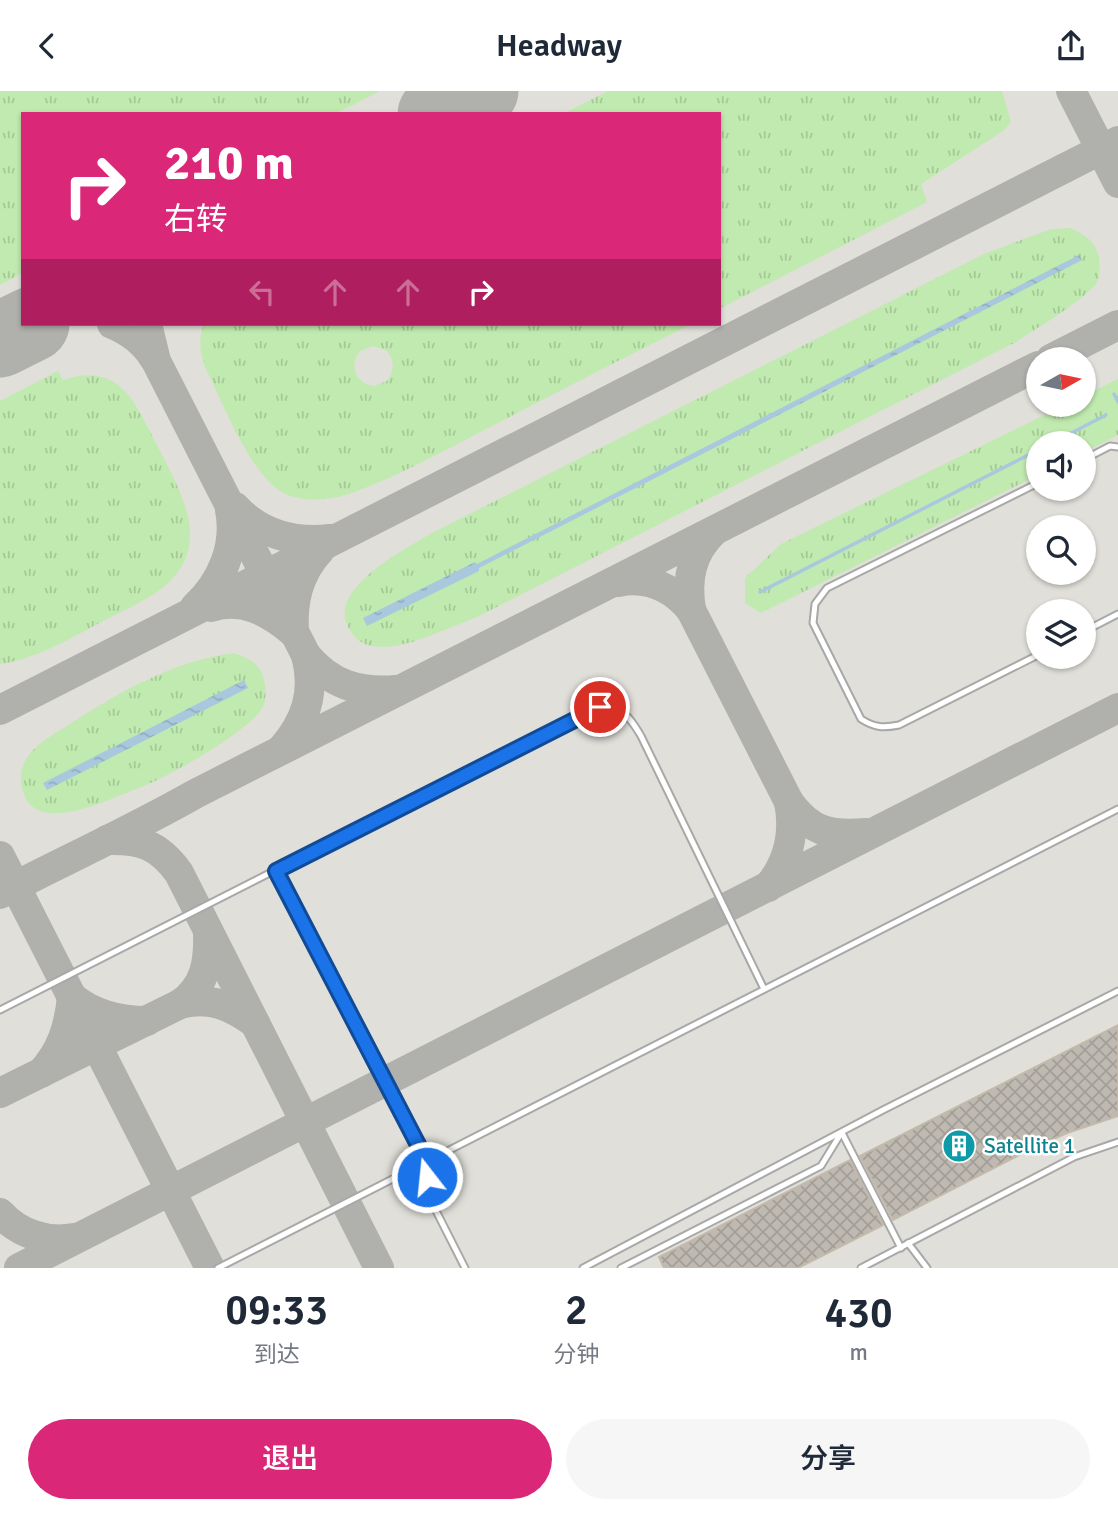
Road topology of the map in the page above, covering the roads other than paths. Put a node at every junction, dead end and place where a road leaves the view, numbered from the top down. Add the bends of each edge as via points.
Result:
1 (1118, 447) edge
2 (1096, 453) edge
3 (1026, 489) edge
4 (1118, 614) edge
5 (1096, 625) edge
6 (1026, 661) edge
7 (1118, 809) edge
8 (276, 871) junction
9 (764, 989) junction
10 (1118, 991) edge
11 (0, 1010) edge
12 (842, 1133) junction
13 (1118, 1142) edge
14 (427, 1162) junction
15 (908, 1243) junction
16 (901, 1248) junction
17 (633, 1265) edge
18 (218, 1268) edge
19 (465, 1268) edge
20 (583, 1268) edge
21 (621, 1268) edge
22 (861, 1268) edge
23 (927, 1268) edge

1 - 2 lane
3 - 6 lane via 827,589 816,604 813,623 861,719 871,726 899,725
4 - 5 lane
7 - 9 lane
8 - 9 lane via 581,715 612,707 629,717 640,736
8 - 11 lane
8 - 14 lane
9 - 14 lane
10 - 12 lane
12 - 16 lane
12 - 17 lane via 821,1166
12 - 20 lane
13 - 15 lane via 1074,1157
14 - 18 lane
14 - 19 lane via 427,1193
15 - 16 lane
15 - 23 lane
16 - 22 lane
17 - 21 lane

